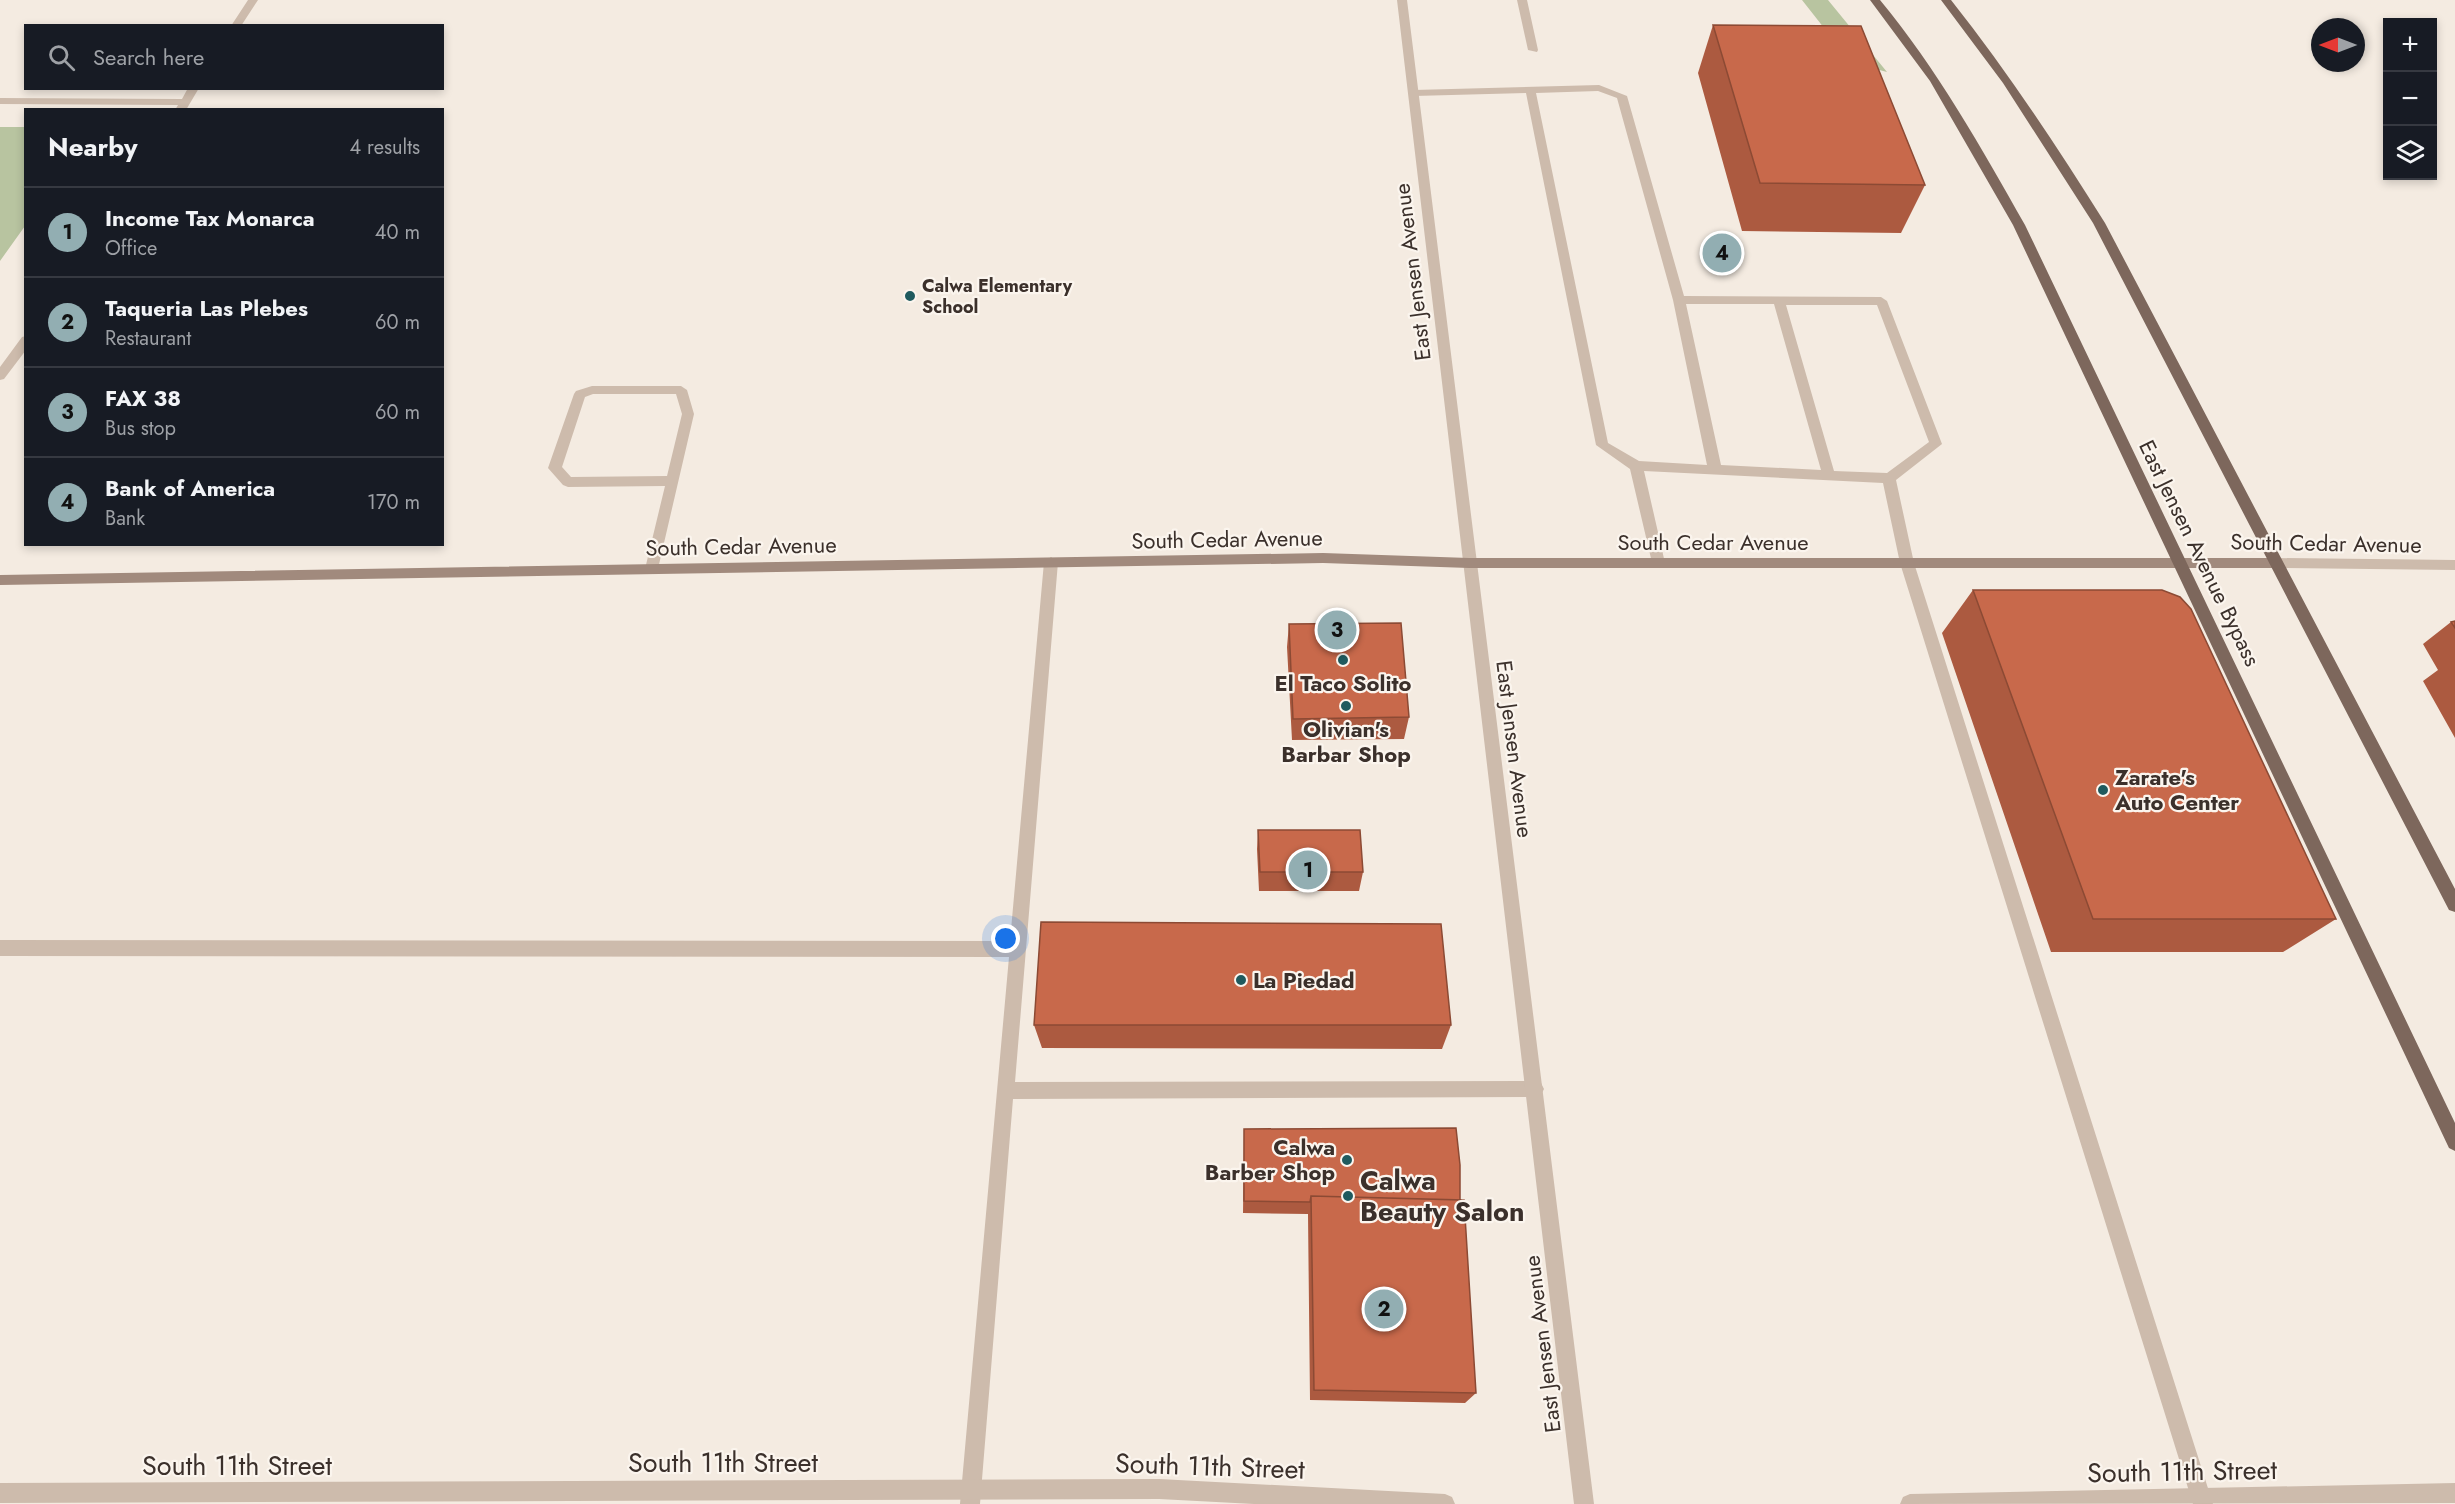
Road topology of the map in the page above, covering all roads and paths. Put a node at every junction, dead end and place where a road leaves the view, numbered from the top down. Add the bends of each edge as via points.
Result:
1 (254, 0) edge
2 (1402, 0) edge
3 (1522, 0) edge
4 (1875, 0) edge
5 (1946, 0) edge
6 (237, 24) edge
7 (1533, 50) dead end
8 (193, 90) edge
9 (1531, 92) junction
10 (1414, 93) junction
11 (0, 101) edge
12 (183, 106) edge
13 (1679, 300) junction
14 (1779, 301) junction
15 (24, 343) edge
16 (0, 376) edge
17 (1636, 466) junction
18 (1715, 470) junction
19 (1829, 476) junction
20 (1889, 478) junction
21 (672, 481) junction
22 (1051, 562) junction
23 (1469, 563) junction
24 (1658, 563) junction
25 (1907, 563) junction
26 (2180, 563) junction
27 (2276, 563) junction
28 (2455, 566) edge
29 (652, 569) junction
30 (0, 580) edge
31 (2455, 905) edge
32 (0, 948) edge
33 (1018, 950) junction
34 (1535, 1089) junction
35 (1006, 1091) junction
36 (2455, 1142) edge
37 (0, 1493) edge
38 (2455, 1493) edge
39 (971, 1496) edge
40 (1159, 1497) edge
41 (2202, 1501) edge
42 (1445, 1504) edge
43 (1584, 1504) edge
44 (1910, 1504) edge

1 - 6 street
2 - 10 street, East Jensen Avenue
3 - 7 street
4 - 26 main road, East Jensen Avenue Bypass via 1935,81 2019,225
5 - 27 main road via 2044,134 2099,223
8 - 12 street
9 - 10 street
9 - 13 street via 1599,88 1622,96
9 - 17 street via 1602,445
10 - 23 street, East Jensen Avenue
11 - 12 street
13 - 14 street
13 - 18 street
14 - 19 street
14 - 20 street via 1881,301 1936,444
15 - 16 street
17 - 18 street
17 - 24 street
18 - 19 street
19 - 20 street
20 - 25 street
21 - 21 street via 688,414 681,390 592,390 580,394 555,468 568,482
21 - 29 street
22 - 23 main road, South Cedar Avenue via 1323,558
22 - 29 main road, South Cedar Avenue
22 - 33 street
23 - 24 main road, South Cedar Avenue
23 - 34 street, East Jensen Avenue
24 - 25 main road, South Cedar Avenue
25 - 26 main road, South Cedar Avenue
25 - 41 street
26 - 27 main road, South Cedar Avenue
26 - 36 main road, East Jensen Avenue Bypass
27 - 28 street, South Cedar Avenue
27 - 31 main road
29 - 30 main road, South Cedar Avenue
32 - 33 street
33 - 35 street
34 - 35 street
34 - 43 street, East Jensen Avenue
35 - 39 street
37 - 39 street, South 11th Street
38 - 41 street, South 11th Street
39 - 40 street, South 11th Street
40 - 42 street, South 11th Street
41 - 44 street, South 11th Street

